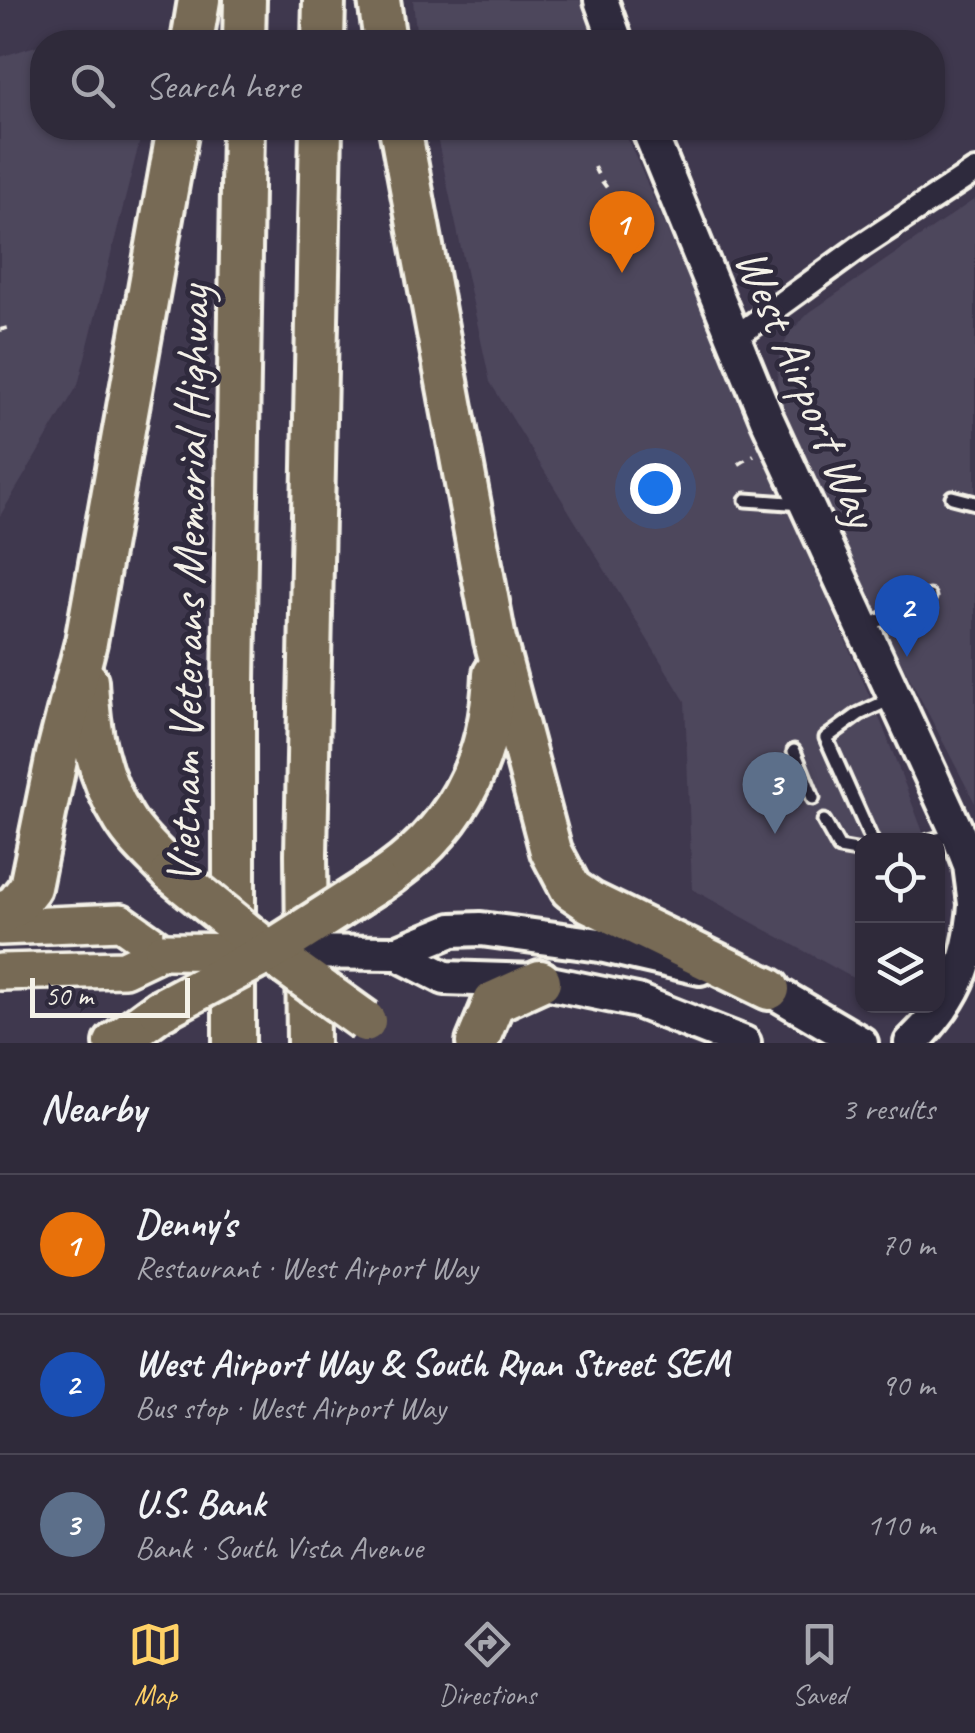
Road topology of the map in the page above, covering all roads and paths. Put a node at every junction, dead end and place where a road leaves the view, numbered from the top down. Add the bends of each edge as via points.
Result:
1 (200, 0) edge
2 (245, 0) edge
3 (324, 0) edge
4 (378, 0) edge
5 (600, 0) edge
6 (194, 30) edge
7 (244, 30) edge
8 (323, 30) edge
9 (383, 30) edge
10 (611, 30) edge
11 (176, 140) edge
12 (243, 140) edge
13 (320, 140) edge
14 (402, 140) edge
15 (653, 140) edge
16 (594, 167) dead end
17 (975, 170) edge
18 (628, 220) dead end
19 (11, 326) dead end
20 (0, 330) edge
21 (732, 339) junction
22 (762, 450) dead end
23 (739, 464) dead end
24 (952, 497) dead end
25 (746, 500) dead end
26 (975, 503) edge
27 (806, 505) junction
28 (929, 597) dead end
29 (862, 629) junction
30 (495, 640) junction
31 (86, 642) junction
32 (895, 697) junction
33 (794, 752) dead end
34 (813, 798) dead end
35 (824, 821) dead end
36 (869, 833) edge
37 (943, 833) edge
38 (945, 838) edge
39 (855, 851) edge
40 (975, 905) edge
41 (0, 914) edge
42 (0, 927) edge
43 (974, 941) edge
44 (162, 951) junction
45 (269, 952) junction
46 (396, 953) junction
47 (0, 972) edge
48 (540, 982) junction
49 (769, 988) junction
50 (374, 1032) edge
51 (115, 1043) edge
52 (234, 1043) edge
53 (308, 1043) edge
54 (477, 1043) edge
55 (744, 1043) edge
56 (862, 1043) edge
57 (911, 1043) edge

1 - 6 highway
2 - 7 highway
3 - 8 highway
4 - 9 highway
5 - 10 street
11 - 31 highway
12 - 52 highway, Vietnam Veterans Memorial Highway
13 - 53 highway
14 - 30 highway
15 - 21 street, West Airport Way
16 - 18 path
17 - 21 street
19 - 20 path
21 - 27 street, West Airport Way
22 - 23 path
24 - 26 lane
25 - 27 lane
27 - 29 street, West Airport Way
28 - 29 lane
29 - 32 street, West Airport Way
30 - 45 highway, bridge via 493,714 470,785 449,818 377,883
30 - 49 highway via 550,851 571,889
31 - 41 highway via 30,887
31 - 45 highway, bridge via 89,726 125,822 172,873
32 - 36 lane via 826,738
32 - 37 street, West Airport Way
33 - 34 lane
35 - 39 lane via 839,848
38 - 40 street, West Airport Way via 970,866
40 - 43 street, West Airport Way
42 - 44 main road via 120,922
43 - 57 street, West Airport Way via 950,996
44 - 45 main road, bridge
44 - 47 main road via 124,970
45 - 46 street, bridge
45 - 50 highway, bridge
45 - 51 highway, bridge via 160,1010
46 - 48 street via 445,978
46 - 49 street via 452,930 481,929 624,950
48 - 54 highway via 494,1002
48 - 55 street via 637,1001
49 - 56 street

